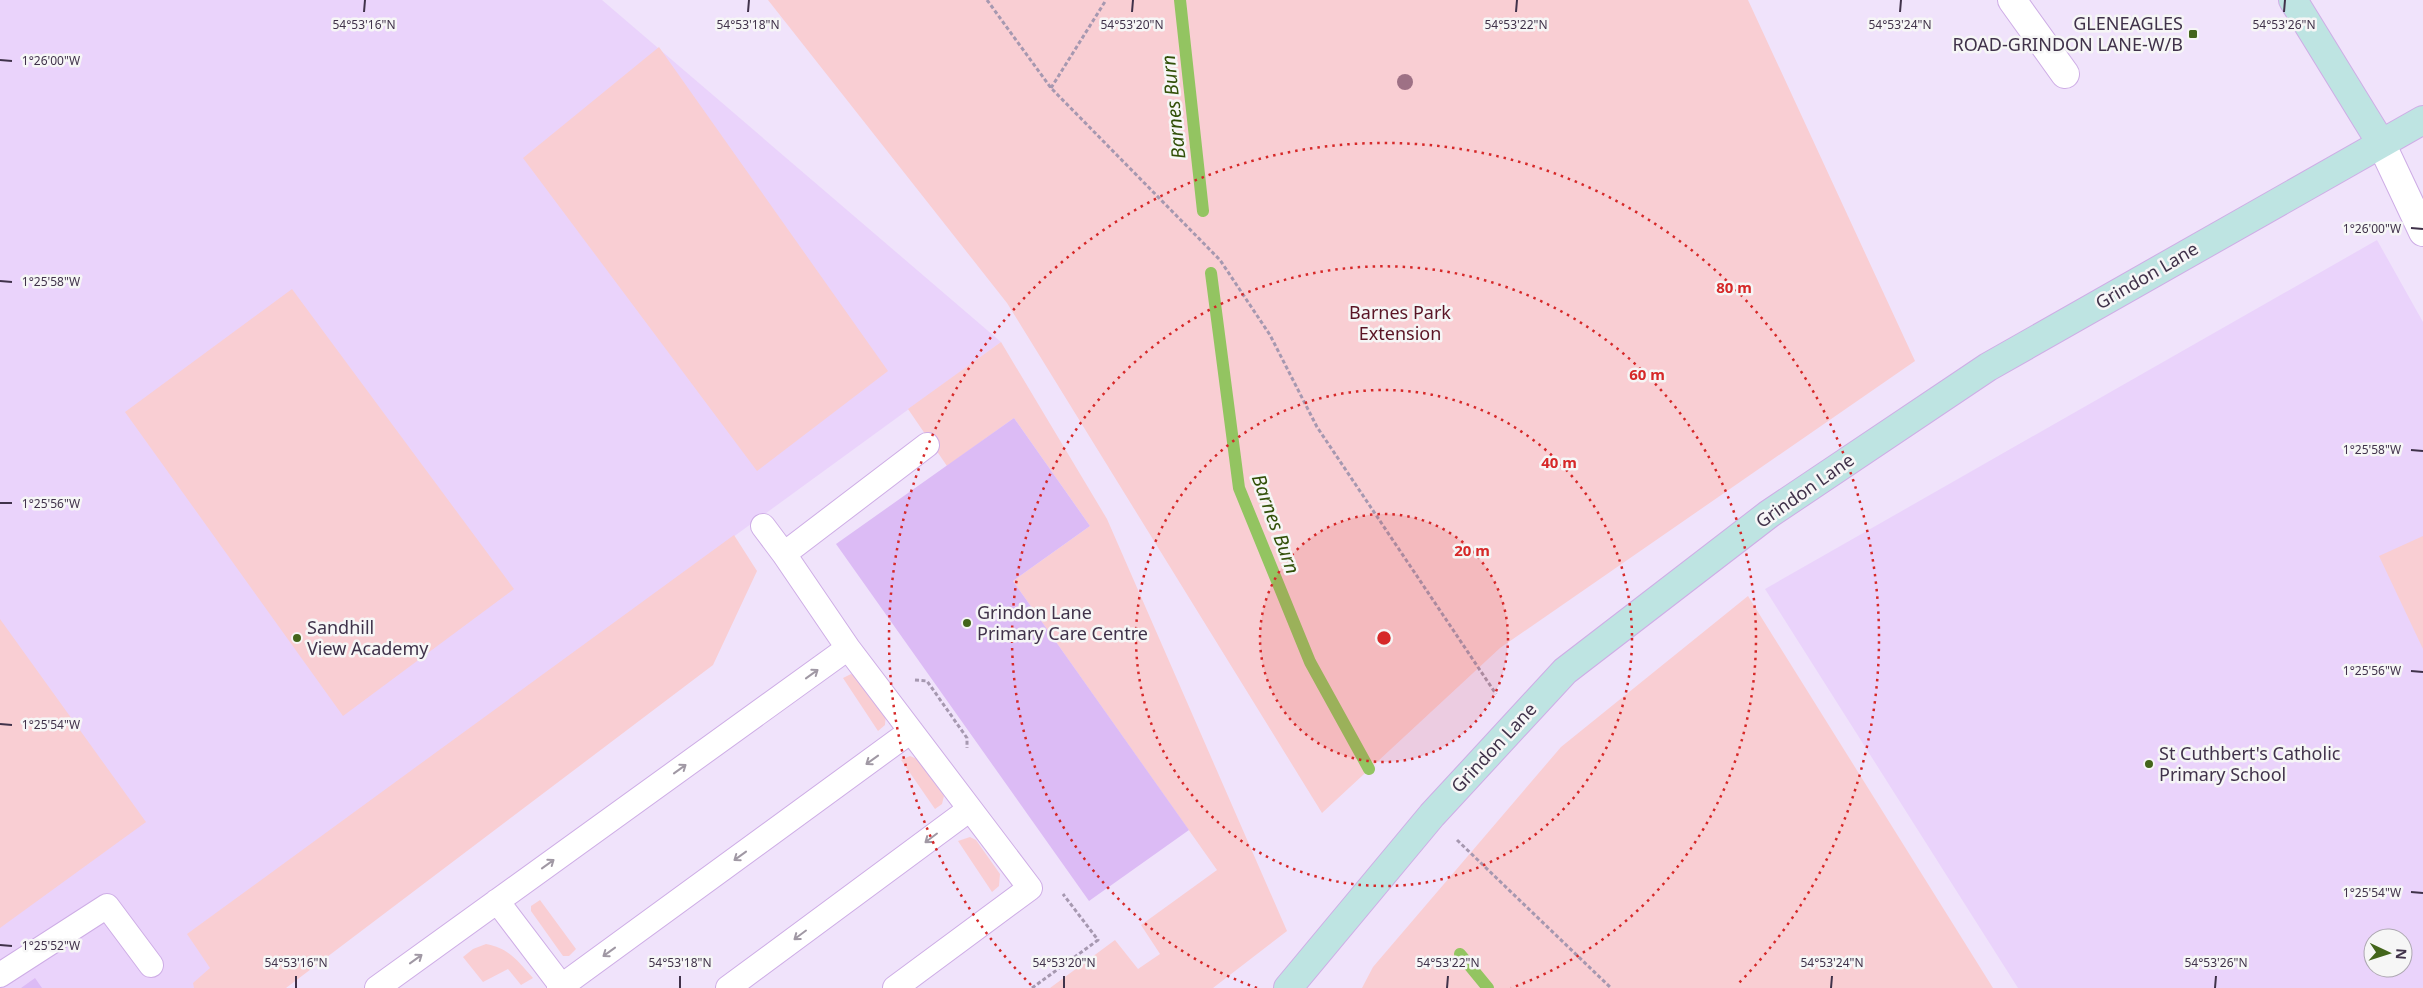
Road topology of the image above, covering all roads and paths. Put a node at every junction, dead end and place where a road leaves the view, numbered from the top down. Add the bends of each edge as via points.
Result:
1 (987, 0) edge
2 (1106, 0) edge
3 (2012, 0) edge
4 (2293, 0) edge
5 (2065, 74) dead end
6 (1051, 88) junction
7 (2423, 120) edge
8 (2381, 143) junction
9 (2423, 232) edge
10 (927, 446) dead end
11 (763, 526) dead end
12 (784, 554) junction
13 (848, 648) junction
14 (1516, 724) junction
15 (911, 731) junction
16 (970, 809) junction
17 (1432, 815) junction
18 (497, 901) junction
19 (151, 965) dead end
20 (0, 975) edge
21 (562, 987) edge
22 (377, 988) edge
23 (728, 988) edge
24 (894, 988) edge
25 (1288, 988) edge
26 (1611, 988) edge

1 - 6 path
2 - 6 path
3 - 5 street
4 - 8 street
6 - 14 path via 1220,260 1270,335 1317,427
7 - 8 street, Grindon Lane
8 - 9 street
8 - 14 street, Grindon Lane via 1988,367 1768,514 1566,671
10 - 12 lane
11 - 12 lane
12 - 13 lane
13 - 15 lane
18 -> 13 lane
14 - 17 street, Grindon Lane
15 - 16 lane
15 -> 21 lane
16 -> 23 lane
16 - 24 lane via 1030,888
17 - 25 street, Grindon Lane
17 - 26 path
18 - 21 lane
22 -> 18 lane
19 - 20 lane via 106,906

